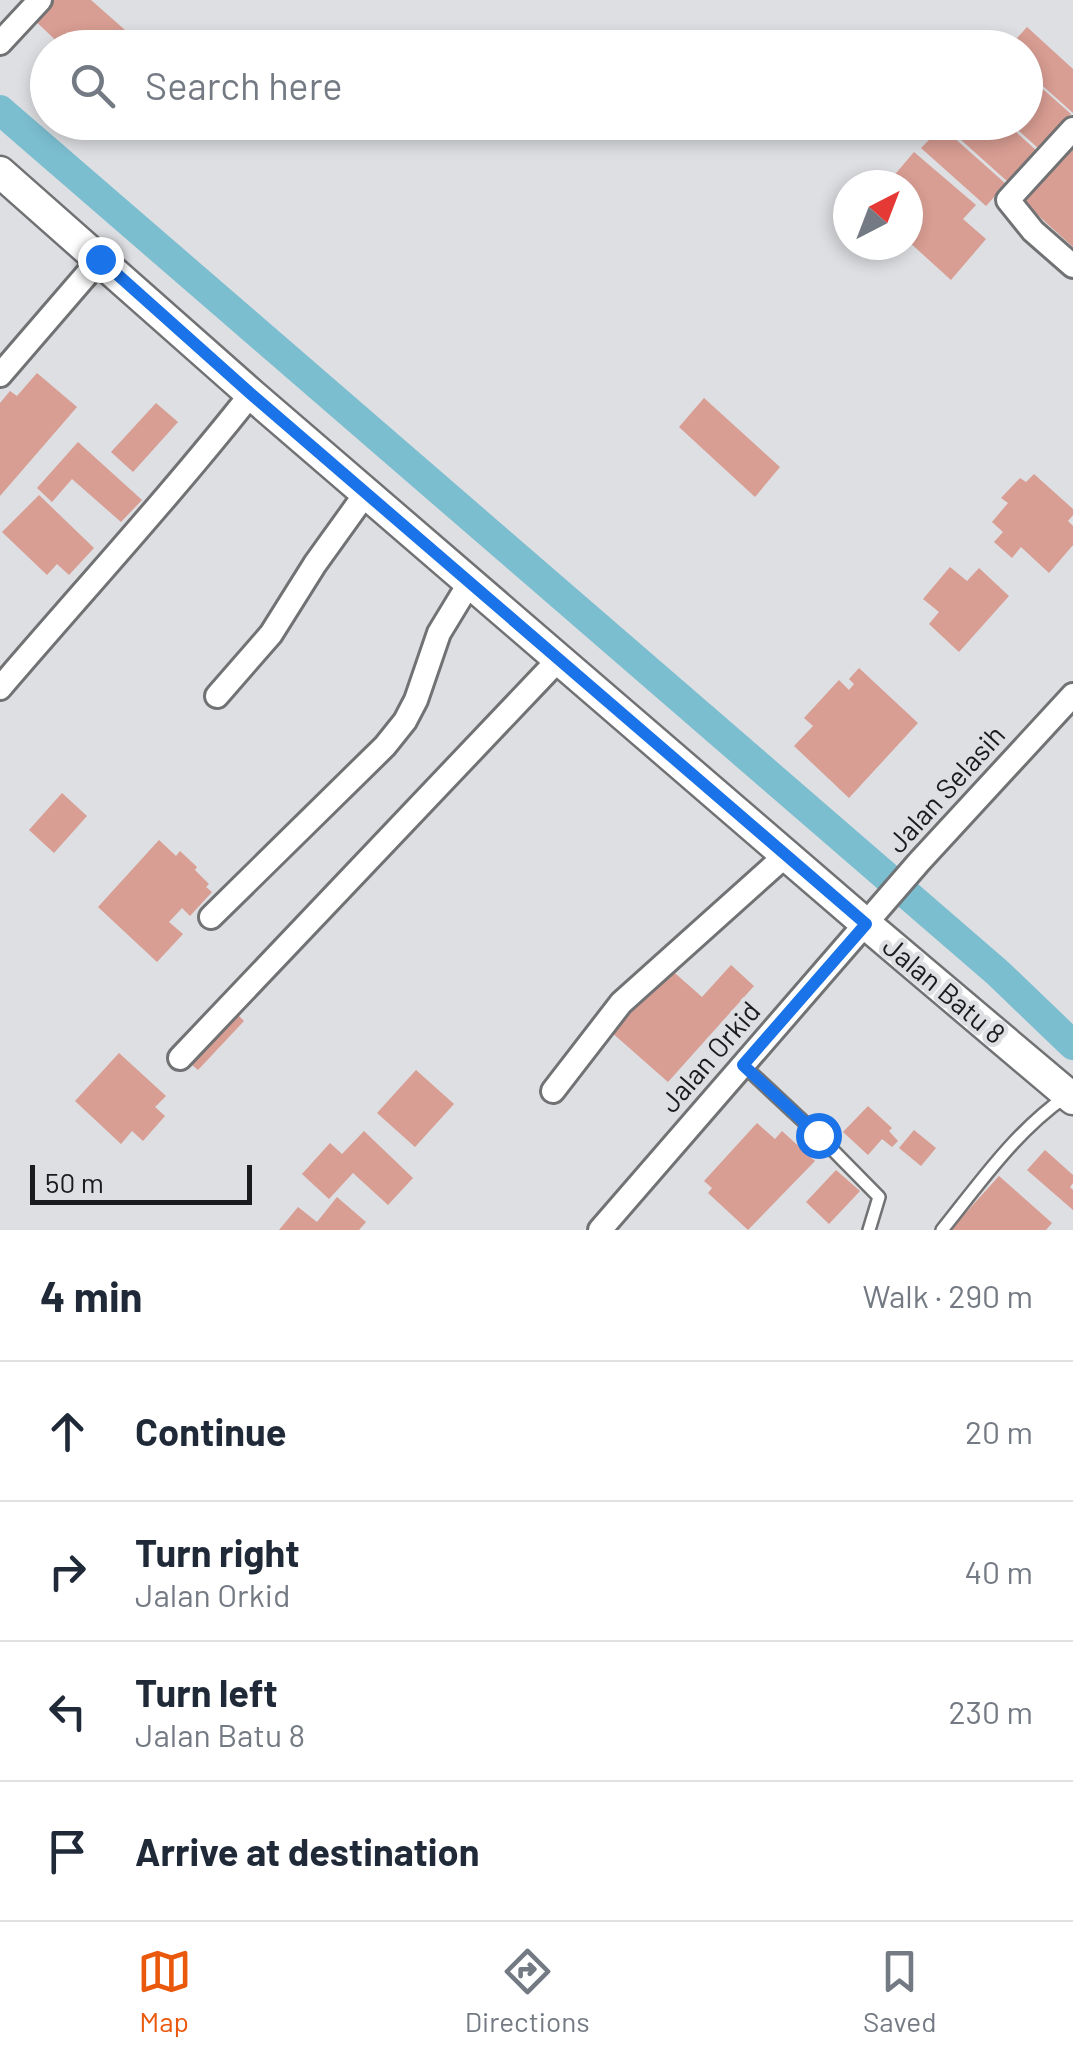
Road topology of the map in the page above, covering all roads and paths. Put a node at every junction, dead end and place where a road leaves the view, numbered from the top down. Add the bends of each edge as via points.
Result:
1 (40, 0) edge
2 (0, 42) edge
3 (1073, 129) edge
4 (0, 172) edge
5 (100, 259) junction
6 (1073, 266) edge
7 (0, 374) edge
8 (251, 394) junction
9 (366, 493) junction
10 (470, 582) junction
11 (560, 658) junction
12 (0, 688) edge
13 (1073, 695) edge
14 (217, 696) dead end
15 (786, 855) junction
16 (875, 914) junction
17 (211, 918) dead end
18 (180, 1058) dead end
19 (743, 1065) junction
20 (553, 1091) dead end
21 (1071, 1097) edge
22 (600, 1230) edge
23 (869, 1230) edge
24 (942, 1230) edge

1 - 2 street
3 - 6 street via 1008,200
4 - 5 street, Jalan Batu 8
5 - 7 street
5 - 8 street, Jalan Batu 8
8 - 9 street, Jalan Batu 8
8 - 12 street
9 - 10 street, Jalan Batu 8
9 - 14 street via 271,634
10 - 11 street, Jalan Batu 8
10 - 17 street via 438,633 405,722
11 - 15 street, Jalan Batu 8
11 - 18 street
13 - 16 street, Jalan Selasih
15 - 16 street, Jalan Batu 8
15 - 20 street via 622,1002
16 - 19 street, Jalan Orkid
16 - 21 street, Jalan Batu 8
19 - 22 street, Jalan Orkid
19 - 23 lane via 879,1197
21 - 24 lane via 1041,1114

